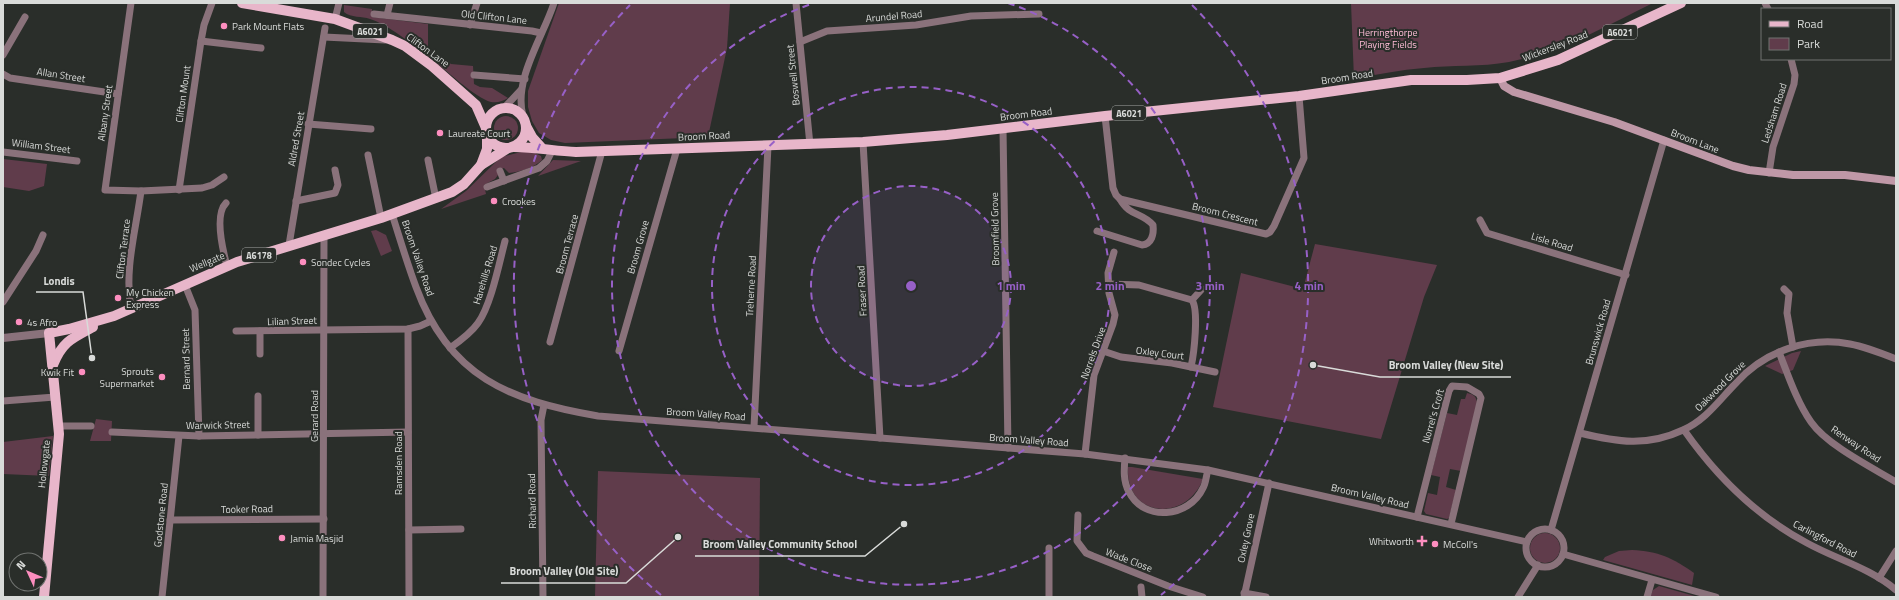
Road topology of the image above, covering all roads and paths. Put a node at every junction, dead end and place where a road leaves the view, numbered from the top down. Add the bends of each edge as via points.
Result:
1 (130, 3) edge
2 (212, 3) edge
3 (249, 3) edge
4 (339, 3) edge
5 (390, 3) edge
6 (477, 3) edge
7 (554, 3) edge
8 (796, 3) edge
9 (1681, 3) edge
10 (374, 14) dead end
11 (1039, 14) dead end
12 (387, 15) junction
13 (25, 17) dead end
14 (335, 19) junction
15 (470, 24) junction
16 (325, 28) dead end
17 (541, 33) junction
18 (324, 37) junction
19 (392, 40) junction
20 (201, 41) junction
21 (800, 42) junction
22 (260, 48) dead end
23 (3, 55) edge
24 (1791, 60) edge
25 (3, 74) edge
26 (474, 75) dead end
27 (1500, 78) junction
28 (524, 79) junction
29 (521, 90) junction
30 (118, 94) junction
31 (1299, 96) junction
32 (476, 104) junction
33 (501, 109) junction
34 (523, 116) junction
35 (1105, 116) junction
36 (308, 124) junction
37 (526, 126) junction
38 (371, 129) dead end
39 (1003, 129) junction
40 (487, 131) junction
41 (1664, 140) junction
42 (863, 142) junction
43 (810, 145) junction
44 (768, 146) junction
45 (511, 147) junction
46 (541, 147) junction
47 (677, 150) junction
48 (552, 151) junction
49 (602, 151) junction
50 (3, 152) edge
51 (368, 155) dead end
52 (428, 160) dead end
53 (77, 161) dead end
54 (481, 165) junction
55 (335, 170) dead end
56 (500, 171) dead end
57 (1769, 173) junction
58 (224, 177) dead end
59 (504, 181) junction
60 (1896, 181) edge
61 (487, 187) dead end
62 (179, 190) junction
63 (141, 191) junction
64 (1120, 199) junction
65 (436, 200) junction
66 (296, 201) junction
67 (226, 203) dead end
68 (392, 214) junction
69 (381, 218) junction
70 (1480, 220) dead end
71 (1097, 231) dead end
72 (44, 235) dead end
73 (324, 236) junction
74 (505, 241) dead end
75 (289, 246) junction
76 (1114, 252) dead end
77 (227, 266) junction
78 (1626, 275) junction
79 (1109, 284) junction
80 (185, 285) junction
81 (1202, 289) dead end
82 (1784, 289) dead end
83 (1192, 300) junction
84 (3, 302) edge
85 (131, 309) junction
86 (114, 316) junction
87 (431, 321) junction
88 (408, 329) junction
89 (325, 330) junction
90 (236, 331) dead end
91 (260, 332) junction
92 (49, 333) junction
93 (3, 338) edge
94 (550, 342) dead end
95 (1793, 347) junction
96 (450, 348) junction
97 (618, 351) dead end
98 (1102, 351) junction
99 (1779, 352) junction
100 (260, 354) dead end
101 (1896, 359) edge
102 (52, 367) junction
103 (1191, 367) junction
104 (1215, 372) dead end
105 (258, 396) dead end
106 (55, 397) junction
107 (3, 401) edge
108 (544, 405) junction
109 (59, 426) junction
110 (91, 426) dead end
111 (754, 428) junction
112 (1684, 430) junction
113 (112, 432) dead end
114 (408, 432) junction
115 (324, 433) junction
116 (1580, 433) junction
117 (258, 435) junction
118 (179, 436) junction
119 (199, 436) junction
120 (880, 438) junction
121 (1008, 448) junction
122 (1085, 454) junction
123 (1125, 458) junction
124 (1208, 470) junction
125 (1896, 482) edge
126 (1269, 483) junction
127 (1078, 515) dead end
128 (1417, 517) junction
129 (324, 518) junction
130 (170, 520) junction
131 (1451, 524) junction
132 (461, 529) dead end
133 (408, 530) junction
134 (1551, 530) junction
135 (1527, 542) junction
136 (1049, 548) dead end
137 (1896, 551) edge
138 (1563, 554) junction
139 (1538, 565) junction
140 (1879, 578) junction
141 (1652, 580) junction
142 (1141, 587) dead end
143 (1896, 590) edge
144 (1244, 595) edge
145 (44, 597) edge
146 (162, 597) edge
147 (323, 597) edge
148 (409, 597) edge
149 (543, 597) edge
150 (1048, 597) edge
151 (1142, 597) edge
152 (1203, 597) edge
153 (1266, 597) edge
154 (1518, 597) edge
155 (1647, 597) edge
156 (1716, 597) edge

1 - 30 street, Albany Street
2 - 20 street, Clifton Mount
3 - 14 main road, Clifton Lane / A6021
4 - 14 street
5 - 12 street
6 - 15 street
7 - 17 street
8 - 21 street, Boswell Street
9 - 27 main road, Wickersley Road / A6021 via 1558,60
10 - 12 street, Old Clifton Lane
11 - 21 street, Arundel Road via 970,16 916,25 827,31
12 - 15 street, Old Clifton Lane
13 - 23 street
14 - 19 main road, Clifton Lane / A6021
15 - 17 street, Old Clifton Lane
16 - 18 street, Aldred Street
17 - 28 street
18 - 19 street
18 - 36 street, Aldred Street
19 - 32 main road, Clifton Lane / A6021 via 405,46 432,66
20 - 22 street
20 - 62 street, Clifton Mount
21 - 43 street, Boswell Street
24 - 57 street, Ledsham Road via 1794,84 1773,147
25 - 30 street, Allan Street via 10,78
26 - 28 street
27 - 31 main road, Broom Road / A6021 via 1411,80
27 - 41 main road, Broom Lane via 1504,86 1514,92
28 - 29 street
29 - 33 street
29 - 34 street
30 - 63 street, Albany Street via 105,188 107,191
31 - 35 main road, Broom Road / A6021
31 - 64 street, Broom Crescent via 1304,158 1270,232 1259,233
32 - 33 main road, Clifton Lane / A6021
32 - 40 main road, Clifton Lane / A6021
33 - 34 main road, A6021 via 514,110
33 - 40 main road via 490,117
34 - 37 main road
35 - 39 main road, Broom Road / A6021
35 - 64 street via 1113,188
36 - 38 street
36 - 66 street, Aldred Street
37 - 45 main road via 524,138
37 - 46 main road
39 - 42 main road, Broom Road / A6021
39 - 121 street, Broomfield Grove
40 - 45 main road, A6021 via 495,145
40 - 54 main road, Wellgate / A6178 via 487,149
41 - 57 main road, Broom Lane via 1733,166
41 - 78 street, Brunswick Road
42 - 43 main road, Broom Road / A6021
42 - 120 street, Fraser Road
43 - 44 main road, Broom Road / A6021
44 - 47 main road, Broom Road / A6021
44 - 111 street, Treherne Road
45 - 46 main road, Broom Road / A6021
45 - 54 main road, Wellgate / A6178
46 - 48 main road, Broom Road / A6021
47 - 49 main road, Broom Road / A6021
47 - 97 street, Broom Grove
48 - 49 main road, Broom Road / A6021
48 - 59 street via 547,161 539,168
49 - 94 street, Broom Terrace
50 - 53 street, William Street
51 - 69 street
52 - 65 street
54 - 65 main road, Wellgate / A6178 via 464,184
55 - 66 street via 338,185 334,193
56 - 59 street
57 - 60 main road, Broom Lane via 1845,175
58 - 62 street via 202,188
59 - 61 street
62 - 63 street
63 - 85 street, Clifton Terrace via 129,271 128,294
64 - 71 street via 1126,208 1153,225 1151,241 1142,245
65 - 68 main road, Wellgate / A6178
66 - 75 street, Aldred Street
67 - 77 street via 220,210 220,220
68 - 69 main road, Wellgate / A6178
68 - 87 street, Broom Valley Road via 416,287
69 - 73 main road, Wellgate / A6178
70 - 78 street, Lisle Road via 1487,233
72 - 84 street
73 - 75 main road, Wellgate / A6178
73 - 89 street, Gerard Road
74 - 96 street, Harehills Road via 481,318
75 - 77 main road, Wellgate / A6178
76 - 79 street, Norrels Drive via 1108,273
77 - 80 main road, Wellgate / A6178
78 - 116 street, Brunswick Road
79 - 83 street via 1139,285
79 - 98 street, Norrels Drive via 1115,315
80 - 85 main road, Wellgate / A6178
80 - 119 street, Bernard Street via 196,310
81 - 83 street
82 - 95 street via 1789,294 1787,318
83 - 103 street via 1195,307 1195,338
85 - 86 main road, Wellgate / A6178
86 - 92 main road, Wellgate / A6178
86 - 102 main road, A6178 via 64,344 57,353
87 - 88 street, Lilian Street
87 - 96 street, Broom Valley Road
88 - 89 street, Lilian Street
88 - 114 street, Ramsden Road
89 - 91 street, Lilian Street
89 - 115 street, Gerard Road
90 - 91 street, Lilian Street
91 - 100 street, Lilian Street
92 - 93 street, Wellgate
92 - 102 main road, Hollowgate
95 - 99 street, Oakwood Grove
95 - 101 street, Oakwood Grove via 1837,342 1861,346
96 - 108 street, Broom Valley Road via 473,372 489,382
98 - 103 street, Oxley Court via 1121,357
98 - 122 street, Norrels Drive via 1091,386
99 - 112 street, Oakwood Grove via 1748,370 1712,409
99 - 125 street, Renway Road via 1812,423 1836,444
102 - 106 main road, Hollowgate
103 - 104 street, Oxley Court
105 - 117 street
106 - 107 street
106 - 109 main road, Hollowgate
108 - 111 street, Broom Valley Road via 598,416
108 - 149 street, Richard Road via 541,420
109 - 110 street
109 - 145 main road, Hollowgate
111 - 120 street, Broom Valley Road
112 - 116 street, Oakwood Grove via 1666,437 1634,442 1612,441
112 - 140 street, Carlingford Road via 1718,474 1762,514 1808,544
113 - 118 street, Warwick Street
114 - 115 street, Warwick Street
114 - 133 street, Ramsden Road
115 - 117 street, Warwick Street
115 - 129 street, Gerard Road
116 - 134 street, Brunswick Road
117 - 119 street, Warwick Street
118 - 119 street, Warwick Street
118 - 130 street, Godstone Road
120 - 121 street, Broom Valley Road
121 - 122 street, Broom Valley Road
122 - 123 street, Broom Valley Road
123 - 124 street, Broom Valley Road
123 - 124 street via 1125,478 1129,492 1139,505 1159,513 1180,511 1194,501 1203,489
124 - 126 street, Broom Valley Road
126 - 128 street, Broom Valley Road
126 - 144 street, Oxley Grove
127 - 152 street, Wade Close via 1077,541 1086,553 1168,586
128 - 131 street, Broom Valley Road
128 - 131 street, Norrel's Croft via 1449,391 1452,386 1467,387 1481,398
129 - 130 street, Tooker Road
129 - 147 street, Gerard Road
130 - 146 street, Godstone Road
131 - 135 street, Broom Valley Road
132 - 133 street
133 - 148 street, Ramsden Road
134 - 135 street via 1534,533
134 - 138 street via 1560,537 1564,548
135 - 139 street via 1530,558
136 - 150 street
137 - 140 street
138 - 139 street via 1556,563
138 - 141 street
139 - 154 street
140 - 143 street, Carlingford Road
141 - 155 street
141 - 156 street
142 - 151 street
144 - 153 street

